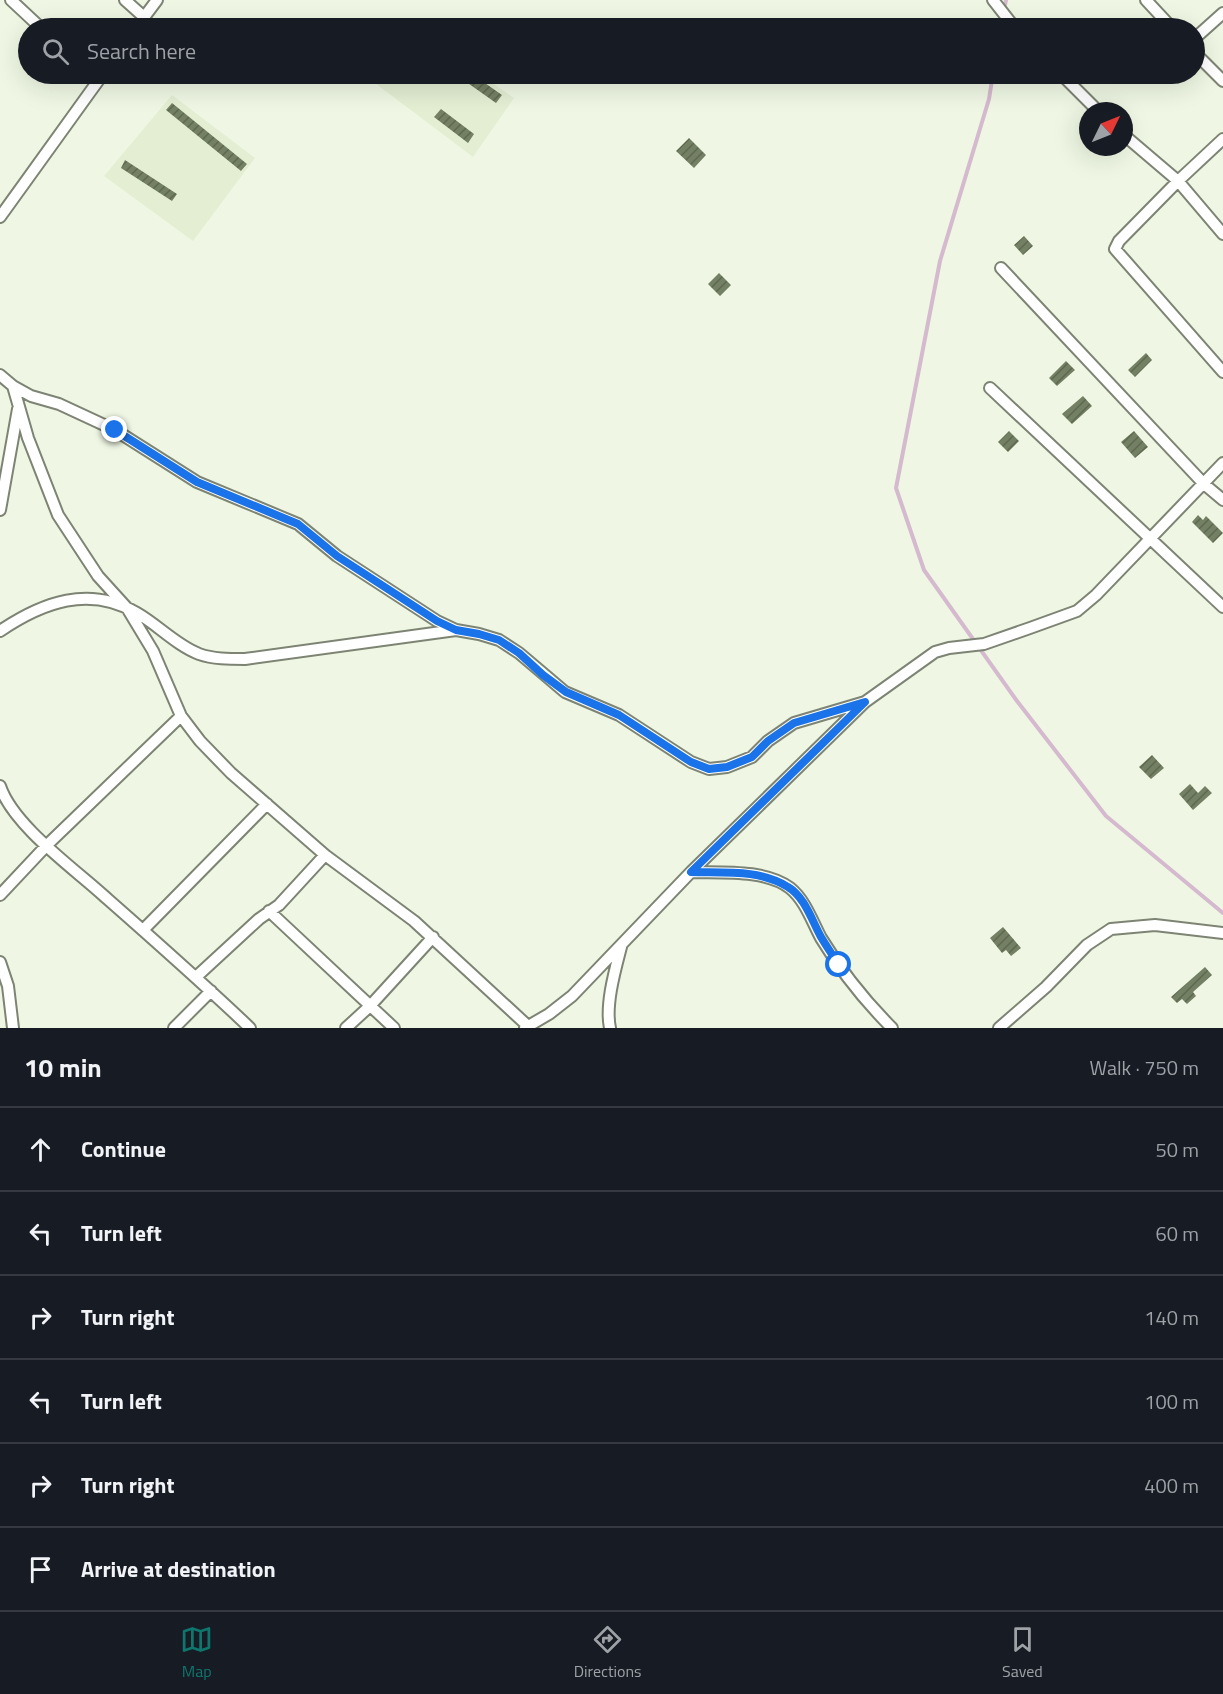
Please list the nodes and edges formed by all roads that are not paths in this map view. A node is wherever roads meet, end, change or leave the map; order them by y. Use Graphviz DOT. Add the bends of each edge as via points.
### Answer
graph roads {
  1 [pos="11,0"];
  2 [pos="125,0"];
  3 [pos="157,0"];
  4 [pos="993,0"];
  5 [pos="1146,0"];
  6 [pos="1223,13"];
  7 [pos="144,17"];
  8 [pos="30,18"];
  9 [pos="1007,18"];
  10 [pos="1163,18"];
  11 [pos="1205,29"];
  12 [pos="1205,63"];
  13 [pos="1223,81"];
  14 [pos="91,84"];
  15 [pos="1071,84"];
  16 [pos="1089,102"];
  17 [pos="1223,139"];
  18 [pos="1133,143"];
  19 [pos="1178,181"];
  20 [pos="0,217"];
  21 [pos="1223,234"];
  22 [pos="1001,268"];
  23 [pos="1223,372"];
  24 [pos="0,375"];
  25 [pos="13,386"];
  26 [pos="990,388"];
  27 [pos="19,406"];
  28 [pos="1223,463"];
  29 [pos="1204,484"];
  30 [pos="1223,500"];
  31 [pos="0,510"];
  32 [pos="1149,539"];
  33 [pos="1223,607"];
  34 [pos="127,608"];
  35 [pos="456,630"];
  36 [pos="0,631"];
  37 [pos="865,702"];
  38 [pos="181,716"];
  39 [pos="0,786"];
  40 [pos="267,804"];
  41 [pos="47,845"];
  42 [pos="325,855"];
  43 [pos="691,872"];
  44 [pos="0,895"];
  45 [pos="269,911"];
  46 [pos="142,930"];
  47 [pos="1223,933"];
  48 [pos="433,937"];
  49 [pos="621,946"];
  50 [pos="0,962"];
  51 [pos="196,977"];
  52 [pos="211,991"];
  53 [pos="9,1002"];
  54 [pos="370,1005"];
  55 [pos="0,1010"];
  56 [pos="13,1028"];
  57 [pos="174,1028"];
  58 [pos="250,1028"];
  59 [pos="346,1028"];
  60 [pos="394,1028"];
  61 [pos="527,1028"];
  62 [pos="610,1028"];
  63 [pos="892,1028"];
  64 [pos="999,1028"];
  1 -- 8 [label="street"];
  2 -- 7 [label="street"];
  3 -- 7 [label="street"];
  4 -- 9 [label="street"];
  5 -- 10 [label="street"];
  6 -- 11 [label="street"];
  12 -- 13 [label="street"];
  14 -- 20 [label="street"];
  15 -- 16 [label="street"];
  17 -- 19 [label="street"];
  18 -- 19 [label="street"];
  19 -- 21 [label="street"];
  19 -- 23 [label="street" via="1115,249"];
  22 -- 29 [label="street"];
  24 -- 25 [label="street"];
  25 -- 27 [label="street"];
  25 -- 35 [label="street" via="115,430 197,482 298,524 355,568"];
  26 -- 32 [label="street"];
  27 -- 31 [label="street"];
  27 -- 34 [label="street" via="57,514 98,576"];
  28 -- 29 [label="street"];
  29 -- 30 [label="street"];
  29 -- 32 [label="street"];
  32 -- 33 [label="street"];
  32 -- 37 [label="street" via="1077,611 984,644 935,652"];
  34 -- 35 [label="street" via="198,654 219,658 244,659"];
  34 -- 36 [label="street" via="96,598 56,602"];
  34 -- 38 [label="street" via="153,651"];
  35 -- 37 [label="street" via="499,640 566,692 619,715 691,762 709,769 752,757 794,723"];
  37 -- 43 [label="street"];
  38 -- 40 [label="street" via="231,773"];
  38 -- 41 [label="street"];
  39 -- 41 [label="street" via="8,804"];
  40 -- 42 [label="street"];
  40 -- 46 [label="street"];
  41 -- 44 [label="street"];
  41 -- 46 [label="street"];
  42 -- 45 [label="street"];
  42 -- 48 [label="street"];
  43 -- 49 [label="street"];
  43 -- 63 [label="street" via="750,874 790,887 839,965"];
  45 -- 51 [label="street"];
  45 -- 54 [label="street"];
  46 -- 51 [label="street"];
  47 -- 64 [label="street" via="1155,925 1111,929 1087,945"];
  48 -- 54 [label="street"];
  48 -- 61 [label="street"];
  49 -- 61 [label="street" via="572,996"];
  49 -- 62 [label="street" via="608,1020"];
  50 -- 53 [label="street"];
  51 -- 52 [label="street"];
  52 -- 57 [label="street"];
  52 -- 58 [label="street"];
  53 -- 55 [label="street"];
  53 -- 56 [label="street"];
  54 -- 59 [label="street"];
  54 -- 60 [label="street"];
}
